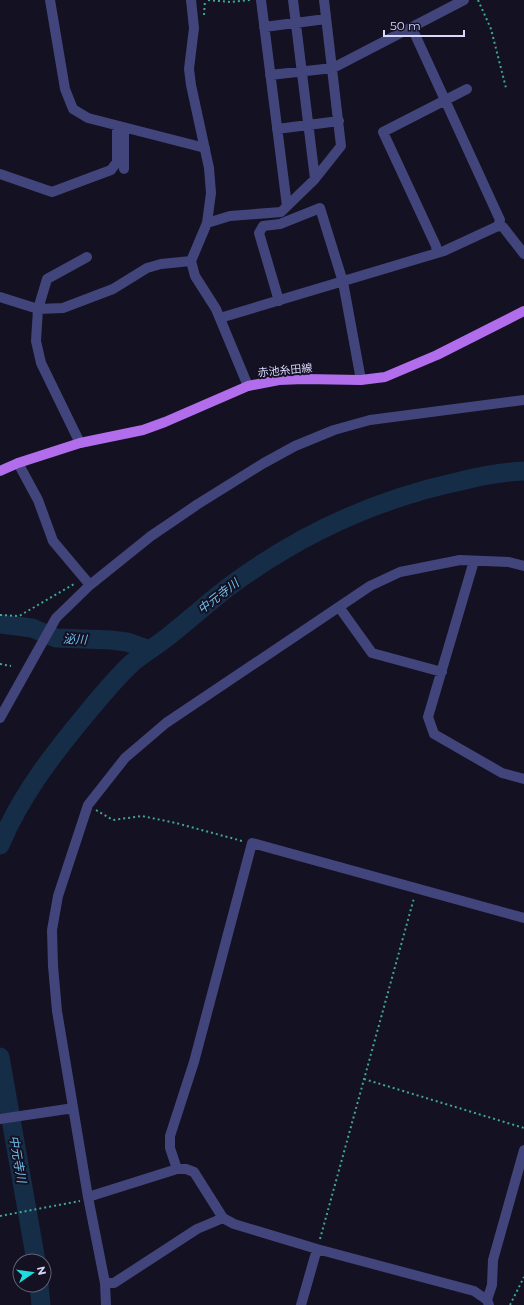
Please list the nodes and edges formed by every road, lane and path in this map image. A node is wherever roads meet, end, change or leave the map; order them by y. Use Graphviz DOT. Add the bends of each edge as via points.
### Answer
graph roads {
  1 [pos="50,0"];
  2 [pos="191,0"];
  3 [pos="208,0"];
  4 [pos="255,0"];
  5 [pos="261,0"];
  6 [pos="294,0"];
  7 [pos="324,0"];
  8 [pos="464,0"];
  9 [pos="478,0"];
  10 [pos="326,19"];
  11 [pos="296,22"];
  12 [pos="264,27"];
  13 [pos="412,28"];
  14 [pos="333,68"];
  15 [pos="302,72"];
  16 [pos="270,75"];
  17 [pos="468,88"];
  18 [pos="506,88"];
  19 [pos="445,101"];
  20 [pos="339,121"];
  21 [pos="308,125"];
  22 [pos="120,127"];
  23 [pos="277,130"];
  24 [pos="205,148"];
  25 [pos="124,169"];
  26 [pos="0,174"];
  27 [pos="315,178"];
  28 [pos="287,206"];
  29 [pos="207,223"];
  30 [pos="498,226"];
  31 [pos="437,253"];
  32 [pos="524,254"];
  33 [pos="87,257"];
  34 [pos="191,261"];
  35 [pos="343,282"];
  36 [pos="0,297"];
  37 [pos="278,301"];
  38 [pos="38,309"];
  39 [pos="524,311"];
  40 [pos="220,318"];
  41 [pos="361,380"];
  42 [pos="248,386"];
  43 [pos="524,400"];
  44 [pos="80,443"];
  45 [pos="18,463"];
  46 [pos="0,471"];
  47 [pos="474,561"];
  48 [pos="524,566"];
  49 [pos="87,582"];
  50 [pos="339,607"];
  51 [pos="0,615"];
  52 [pos="0,664"];
  53 [pos="11,666"];
  54 [pos="442,672"];
  55 [pos="0,718"];
  56 [pos="524,780"];
  57 [pos="88,805"];
  58 [pos="252,843"];
  59 [pos="417,887"];
  60 [pos="524,918"];
  61 [pos="364,1079"];
  62 [pos="70,1110"];
  63 [pos="0,1118"];
  64 [pos="524,1128"];
  65 [pos="524,1150"];
  66 [pos="177,1169"];
  67 [pos="85,1199"];
  68 [pos="0,1216"];
  69 [pos="222,1218"];
  70 [pos="317,1250"];
  71 [pos="524,1277"];
  72 [pos="105,1283"];
  73 [pos="488,1302"];
  74 [pos="106,1305"];
  75 [pos="301,1305"];
  76 [pos="510,1305"];
  1 -- 22 [label="street" via="65,89 73,108 88,118"];
  2 -- 24 [label="street" via="194,28 189,69 190,85"];
  3 -- 4 [label="path"];
  5 -- 12 [label="street"];
  6 -- 11 [label="street"];
  7 -- 10 [label="street"];
  8 -- 13 [label="street"];
  9 -- 18 [label="path" via="490,29"];
  10 -- 11 [label="street"];
  10 -- 14 [label="street"];
  11 -- 12 [label="street"];
  11 -- 15 [label="street"];
  12 -- 16 [label="street"];
  13 -- 14 [label="street"];
  13 -- 19 [label="street"];
  14 -- 15 [label="street"];
  14 -- 20 [label="street"];
  15 -- 16 [label="street"];
  15 -- 21 [label="street"];
  16 -- 23 [label="street"];
  17 -- 19 [label="street"];
  19 -- 30 [label="street" via="500,220"];
  19 -- 31 [label="street" via="383,132"];
  20 -- 21 [label="street"];
  20 -- 27 [label="street" via="341,146"];
  21 -- 23 [label="street"];
  21 -- 27 [label="street"];
  22 -- 24 [label="street"];
  22 -- 25 [label="street"];
  22 -- 26 [label="street" via="117,162 110,170 52,192"];
  23 -- 28 [label="street"];
  24 -- 29 [label="street" via="211,193"];
  27 -- 28 [label="street"];
  28 -- 29 [label="street" via="281,212 230,216"];
  29 -- 34 [label="street"];
  30 -- 31 [label="street"];
  30 -- 32 [label="street" via="503,227"];
  31 -- 35 [label="street"];
  33 -- 38 [label="street" via="47,279"];
  34 -- 38 [label="street" via="147,268 113,289 63,308"];
  34 -- 40 [label="street" via="195,276"];
  35 -- 37 [label="street"];
  35 -- 37 [label="street" via="320,208 280,224 263,226 259,233"];
  35 -- 41 [label="street"];
  36 -- 38 [label="street"];
  37 -- 40 [label="street"];
  38 -- 44 [label="street" via="36,341 41,363"];
  39 -- 41 [label="main road, 赤池糸田線" via="437,356 385,377"];
  40 -- 42 [label="street"];
  41 -- 42 [label="main road, 赤池糸田線" via="279,380"];
  42 -- 44 [label="main road, 赤池糸田線" via="143,430"];
  43 -- 49 [label="street" via="370,420 334,430 295,446 198,504"];
  44 -- 45 [label="main road, 赤池糸田線"];
  45 -- 46 [label="main road, 赤池糸田線"];
  45 -- 49 [label="street" via="38,500 53,541"];
  47 -- 48 [label="street" via="509,562"];
  47 -- 50 [label="street" via="460,560 400,572 370,586"];
  47 -- 54 [label="street"];
  49 -- 51 [label="path" via="19,616"];
  49 -- 55 [label="street" via="56,618"];
  50 -- 54 [label="street" via="372,653"];
  50 -- 57 [label="street" via="166,723 125,758"];
  52 -- 53 [label="path"];
  54 -- 56 [label="street" via="428,718 434,734 502,773"];
  57 -- 58 [label="path" via="113,820 142,816"];
  57 -- 62 [label="street" via="58,896 52,930 57,1010"];
  58 -- 59 [label="street"];
  58 -- 66 [label="street" via="194,1062 170,1136 170,1148"];
  59 -- 60 [label="street"];
  59 -- 61 [label="path"];
  61 -- 64 [label="path"];
  61 -- 70 [label="path"];
  62 -- 63 [label="street"];
  62 -- 67 [label="street"];
  65 -- 73 [label="street" via="493,1260"];
  66 -- 67 [label="street"];
  66 -- 69 [label="street" via="194,1172"];
  67 -- 68 [label="path"];
  67 -- 72 [label="street"];
  69 -- 70 [label="street"];
  69 -- 72 [label="street" via="197,1229 114,1283"];
  70 -- 73 [label="street" via="474,1292"];
  70 -- 75 [label="street"];
  71 -- 76 [label="path"];
  72 -- 74 [label="street"];
}
